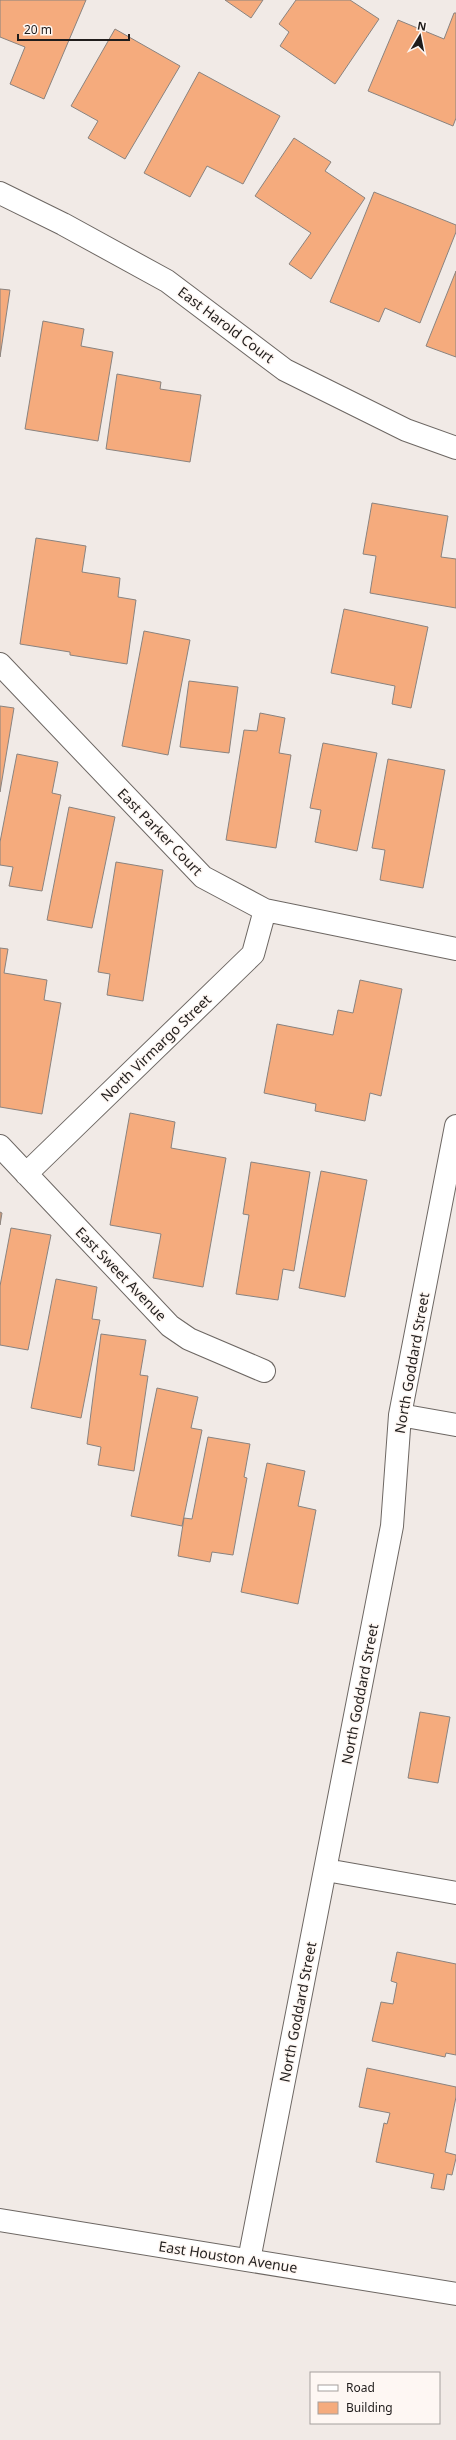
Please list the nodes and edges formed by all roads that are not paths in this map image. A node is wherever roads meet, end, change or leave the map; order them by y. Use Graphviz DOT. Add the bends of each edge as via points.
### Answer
graph roads {
  1 [pos="0,193"];
  2 [pos="456,448"];
  3 [pos="0,664"];
  4 [pos="265,910"];
  5 [pos="456,948"];
  6 [pos="456,1126"];
  7 [pos="0,1146"];
  8 [pos="26,1174"];
  9 [pos="264,1371"];
  10 [pos="400,1415"];
  11 [pos="456,1424"];
  12 [pos="326,1870"];
  13 [pos="456,1893"];
  14 [pos="0,2220"];
  15 [pos="249,2260"];
  16 [pos="456,2294"];
  1 -- 2 [label="street, East Harold Court" via="167,281 285,370 406,430"];
  3 -- 4 [label="street, East Parker Court" via="203,876"];
  4 -- 5 [label="street, East Parker Court"];
  4 -- 8 [label="street, North Virmargo Street" via="253,954"];
  6 -- 10 [label="street, North Goddard Street"];
  7 -- 8 [label="street, East Sweet Avenue"];
  8 -- 9 [label="street, East Sweet Avenue" via="170,1326 189,1339"];
  10 -- 11 [label="street"];
  10 -- 12 [label="street, North Goddard Street" via="392,1526"];
  12 -- 13 [label="street"];
  12 -- 15 [label="street, North Goddard Street"];
  14 -- 15 [label="street, East Houston Avenue"];
  15 -- 16 [label="street, East Houston Avenue"];
}
